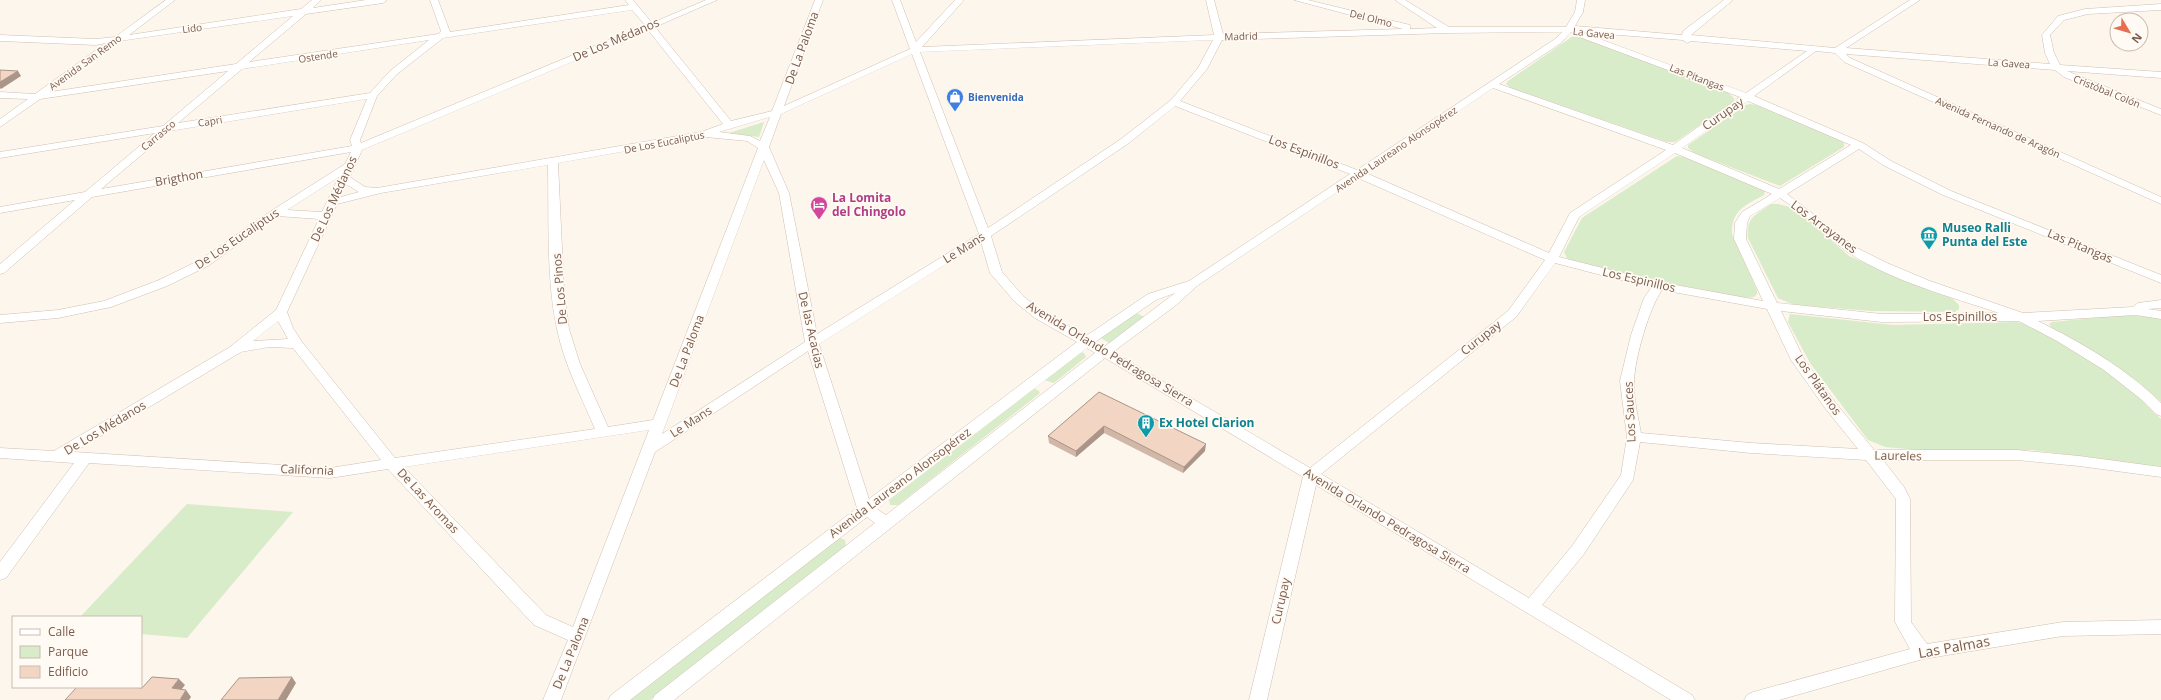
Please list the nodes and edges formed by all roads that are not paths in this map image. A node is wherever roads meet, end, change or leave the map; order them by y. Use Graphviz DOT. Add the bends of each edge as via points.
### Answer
graph roads {
  1 [pos="171,0"];
  2 [pos="317,0"];
  3 [pos="383,0"];
  4 [pos="434,0"];
  5 [pos="713,0"];
  6 [pos="819,0"];
  7 [pos="896,0"];
  8 [pos="960,0"];
  9 [pos="1210,0"];
  10 [pos="1298,0"];
  11 [pos="1399,0"];
  12 [pos="1581,0"];
  13 [pos="1730,0"];
  14 [pos="1916,0"];
  15 [pos="632,3"];
  16 [pos="2161,7"];
  17 [pos="304,11"];
  18 [pos="650,26"];
  19 [pos="1447,30"];
  20 [pos="1568,30"];
  21 [pos="1420,31"];
  22 [pos="440,37"];
  23 [pos="1219,37"];
  24 [pos="0,38"];
  25 [pos="1686,38"];
  26 [pos="116,39"];
  27 [pos="1811,49"];
  28 [pos="914,50"];
  29 [pos="1845,51"];
  30 [pos="2055,66"];
  31 [pos="236,68"];
  32 [pos="2161,75"];
  33 [pos="1492,85"];
  34 [pos="0,95"];
  35 [pos="373,96"];
  36 [pos="37,97"];
  37 [pos="1748,97"];
  38 [pos="1174,102"];
  39 [pos="778,112"];
  40 [pos="2161,112"];
  41 [pos="0,124"];
  42 [pos="729,125"];
  43 [pos="166,128"];
  44 [pos="703,135"];
  45 [pos="1859,145"];
  46 [pos="358,148"];
  47 [pos="764,148"];
  48 [pos="1674,149"];
  49 [pos="0,155"];
  50 [pos="553,162"];
  51 [pos="349,166"];
  52 [pos="1358,174"];
  53 [pos="344,178"];
  54 [pos="381,190"];
  55 [pos="1779,193"];
  56 [pos="88,194"];
  57 [pos="2161,195"];
  58 [pos="2161,201"];
  59 [pos="333,202"];
  60 [pos="0,210"];
  61 [pos="275,213"];
  62 [pos="326,216"];
  63 [pos="985,235"];
  64 [pos="1552,259"];
  65 [pos="0,270"];
  66 [pos="2161,279"];
  67 [pos="1193,283"];
  68 [pos="1659,286"];
  69 [pos="2161,304"];
  70 [pos="1772,306"];
  71 [pos="1136,308"];
  72 [pos="2136,311"];
  73 [pos="281,312"];
  74 [pos="2161,315"];
  75 [pos="1153,316"];
  76 [pos="2021,317"];
  77 [pos="0,319"];
  78 [pos="1086,342"];
  79 [pos="812,343"];
  80 [pos="297,344"];
  81 [pos="235,350"];
  82 [pos="1103,352"];
  83 [pos="1036,379"];
  84 [pos="1055,390"];
  85 [pos="2161,411"];
  86 [pos="659,424"];
  87 [pos="604,433"];
  88 [pos="1634,438"];
  89 [pos="649,449"];
  90 [pos="0,452"];
  91 [pos="1869,455"];
  92 [pos="57,456"];
  93 [pos="85,458"];
  94 [pos="391,463"];
  95 [pos="2161,472"];
  96 [pos="1311,475"];
  97 [pos="865,509"];
  98 [pos="886,522"];
  99 [pos="0,574"];
  100 [pos="1531,607"];
  101 [pos="2161,627"];
  102 [pos="578,637"];
  103 [pos="1923,652"];
  104 [pos="552,700"];
  105 [pos="617,700"];
  106 [pos="661,700"];
  107 [pos="1258,700"];
  108 [pos="1686,700"];
  109 [pos="1753,700"];
  1 -- 26 [label="street, Avenida San Remo"];
  2 -- 17 [label="street, Carrasco"];
  3 -- 17 [label="street, Lido"];
  4 -- 22 [label="street" via="446,32"];
  5 -- 18 [label="street, De Los Médanos"];
  6 -- 39 [label="street, De La Paloma"];
  7 -- 28 [label="street, Avenida Orlando Pedragosa Sierra"];
  8 -- 28 [label="street, De Los Eucaliptus"];
  9 -- 23 [label="street"];
  10 -- 21 [label="street, Del Olmo"];
  11 -- 19 [label="street"];
  12 -- 20 [label="street, Avenida Laureano Alonsopérez" via="1578,16"];
  13 -- 25 [label="street" via="1686,33"];
  14 -- 29 [label="street"];
  15 -- 18 [label="street"];
  15 -- 22 [label="street, Ostende"];
  16 -- 30 [label="street" via="2088,11 2061,18 2046,35"];
  17 -- 26 [label="street, Lido"];
  17 -- 31 [label="street, Carrasco"];
  18 -- 42 [label="street"];
  18 -- 46 [label="street, De Los Médanos"];
  19 -- 20 [label="street, Madrid"];
  19 -- 21 [label="street, Madrid"];
  20 -- 25 [label="street, La Gavea"];
  20 -- 33 [label="street, Avenida Laureano Alonsopérez" via="1558,41"];
  20 -- 37 [label="street, Las Pitangas"];
  21 -- 23 [label="street, Madrid"];
  22 -- 31 [label="street, Ostende"];
  22 -- 35 [label="street" via="393,73"];
  23 -- 28 [label="street, Madrid"];
  23 -- 38 [label="street, Le Mans" via="1202,69"];
  24 -- 26 [label="street, Lido" via="96,42"];
  25 -- 27 [label="street, La Gavea"];
  26 -- 36 [label="street, Avenida San Remo"];
  27 -- 29 [label="street, La Gavea"];
  27 -- 37 [label="street, Curupay"];
  28 -- 39 [label="street, De Los Eucaliptus"];
  28 -- 63 [label="street, Avenida Orlando Pedragosa Sierra"];
  29 -- 30 [label="street, La Gavea"];
  29 -- 57 [label="street, Avenida Fernando de Aragón" via="1853,58"];
  29 -- 58 [label="street, Avenida Fernando de Aragón" via="1847,60"];
  30 -- 32 [label="street, La Gavea"];
  30 -- 40 [label="street, Cristóbal Colón" via="2067,75"];
  31 -- 36 [label="street, Ostende"];
  31 -- 43 [label="street, Carrasco"];
  33 -- 48 [label="street, Los Arrayanes"];
  33 -- 52 [label="street, Avenida Laureano Alonsopérez"];
  34 -- 36 [label="street, Ostende"];
  35 -- 43 [label="street, Capri"];
  35 -- 46 [label="street" via="355,140"];
  36 -- 41 [label="street, Avenida San Remo"];
  37 -- 45 [label="street, Las Pitangas"];
  37 -- 48 [label="street, Curupay"];
  38 -- 52 [label="street, Los Espinillos"];
  38 -- 63 [label="street, Le Mans" via="1125,141"];
  39 -- 42 [label="street, De Los Eucaliptus"];
  39 -- 47 [label="street, De La Paloma"];
  42 -- 44 [label="street, De Los Eucaliptus"];
  43 -- 49 [label="street, Capri"];
  43 -- 56 [label="street, Carrasco"];
  44 -- 47 [label="street" via="750,139"];
  44 -- 50 [label="street, De Los Eucaliptus"];
  45 -- 55 [label="street, Los Plátanos"];
  45 -- 66 [label="street, Las Pitangas" via="1932,194 2048,232"];
  46 -- 51 [label="street, De Los Médanos"];
  46 -- 56 [label="street, Brigthon"];
  47 -- 79 [label="street, De las Acacias" via="784,193"];
  47 -- 86 [label="street, De La Paloma"];
  48 -- 55 [label="street, Los Arrayanes"];
  48 -- 64 [label="street, Curupay" via="1574,215"];
  50 -- 54 [label="street, De Los Eucaliptus"];
  50 -- 87 [label="street, De Los Pinos" via="558,291 563,329 573,364"];
  51 -- 53 [label="street, De Los Médanos"];
  51 -- 61 [label="street, De Los Eucaliptus"];
  52 -- 64 [label="street, Los Espinillos"];
  52 -- 67 [label="street, Avenida Laureano Alonsopérez"];
  53 -- 54 [label="street" via="363,190"];
  53 -- 59 [label="street, De Los Médanos"];
  54 -- 59 [label="street, De Los Eucaliptus"];
  55 -- 70 [label="street, Los Plátanos" via="1746,214 1741,223 1740,239"];
  55 -- 76 [label="street, Los Arrayanes" via="1852,250 1926,284"];
  56 -- 60 [label="street, Brigthon"];
  56 -- 65 [label="street, Carrasco"];
  59 -- 62 [label="street, De Los Médanos"];
  61 -- 62 [label="street"];
  61 -- 77 [label="street, De Los Eucaliptus" via="204,263 162,283 107,304 58,314"];
  62 -- 73 [label="street, De Los Médanos"];
  63 -- 78 [label="street, Avenida Orlando Pedragosa Sierra" via="996,274 1018,299 1039,315"];
  63 -- 79 [label="street, Le Mans"];
  64 -- 68 [label="street, Los Espinillos"];
  64 -- 96 [label="street, Curupay" via="1512,314"];
  67 -- 71 [label="street, Avenida Laureano Alonsopérez" via="1152,298"];
  67 -- 75 [label="street, Avenida Laureano Alonsopérez" via="1171,304"];
  68 -- 70 [label="street, Los Espinillos"];
  68 -- 88 [label="street, Los Sauces" via="1650,298 1637,335 1627,381"];
  69 -- 72 [label="street, Los Espinillos" via="2142,306"];
  70 -- 76 [label="street, Los Espinillos" via="1882,318"];
  70 -- 91 [label="street, Los Plátanos" via="1798,360"];
  71 -- 75 [label="street"];
  71 -- 78 [label="street, Avenida Laureano Alonsopérez"];
  72 -- 74 [label="street, Los Espinillos"];
  72 -- 76 [label="street, Los Espinillos"];
  73 -- 80 [label="street, De Las Aromas"];
  73 -- 81 [label="street, De Los Médanos"];
  75 -- 82 [label="street, Avenida Laureano Alonsopérez"];
  76 -- 85 [label="street, Los Arrayanes" via="2110,367"];
  78 -- 82 [label="street, Avenida Orlando Pedragosa Sierra"];
  78 -- 83 [label="street, Avenida Laureano Alonsopérez"];
  79 -- 89 [label="street, Le Mans"];
  79 -- 97 [label="street, De las Acacias"];
  80 -- 81 [label="street" via="277,342"];
  80 -- 94 [label="street, De Las Aromas"];
  81 -- 92 [label="street, De Los Médanos"];
  82 -- 84 [label="street, Avenida Laureano Alonsopérez"];
  82 -- 96 [label="street, Avenida Orlando Pedragosa Sierra"];
  83 -- 84 [label="street"];
  83 -- 97 [label="street, Avenida Laureano Alonsopérez"];
  84 -- 98 [label="street, Avenida Laureano Alonsopérez"];
  86 -- 87 [label="street, California"];
  86 -- 89 [label="street, De La Paloma"];
  87 -- 94 [label="street, California"];
  88 -- 91 [label="street, Laureles" via="1741,448"];
  88 -- 100 [label="street, Los Sauces" via="1628,476 1578,550"];
  89 -- 102 [label="street, De La Paloma"];
  90 -- 92 [label="street, California"];
  91 -- 95 [label="street, Laureles" via="2038,456 2085,460"];
  91 -- 103 [label="street, Los Plátanos" via="1903,499 1903,622"];
  92 -- 93 [label="street, California"];
  93 -- 94 [label="street, California" via="330,473"];
  93 -- 99 [label="street, De Los Médanos"];
  94 -- 102 [label="street, De Las Aromas" via="540,620"];
  96 -- 100 [label="street, Avenida Orlando Pedragosa Sierra"];
  96 -- 107 [label="street, Curupay"];
  97 -- 98 [label="street"];
  97 -- 105 [label="street, Avenida Laureano Alonsopérez"];
  98 -- 106 [label="street, Avenida Laureano Alonsopérez"];
  100 -- 108 [label="street, Avenida Orlando Pedragosa Sierra"];
  101 -- 103 [label="street, Las Palmas" via="2063,629"];
  102 -- 104 [label="street, De La Paloma"];
  103 -- 109 [label="street, Las Palmas"];
}
